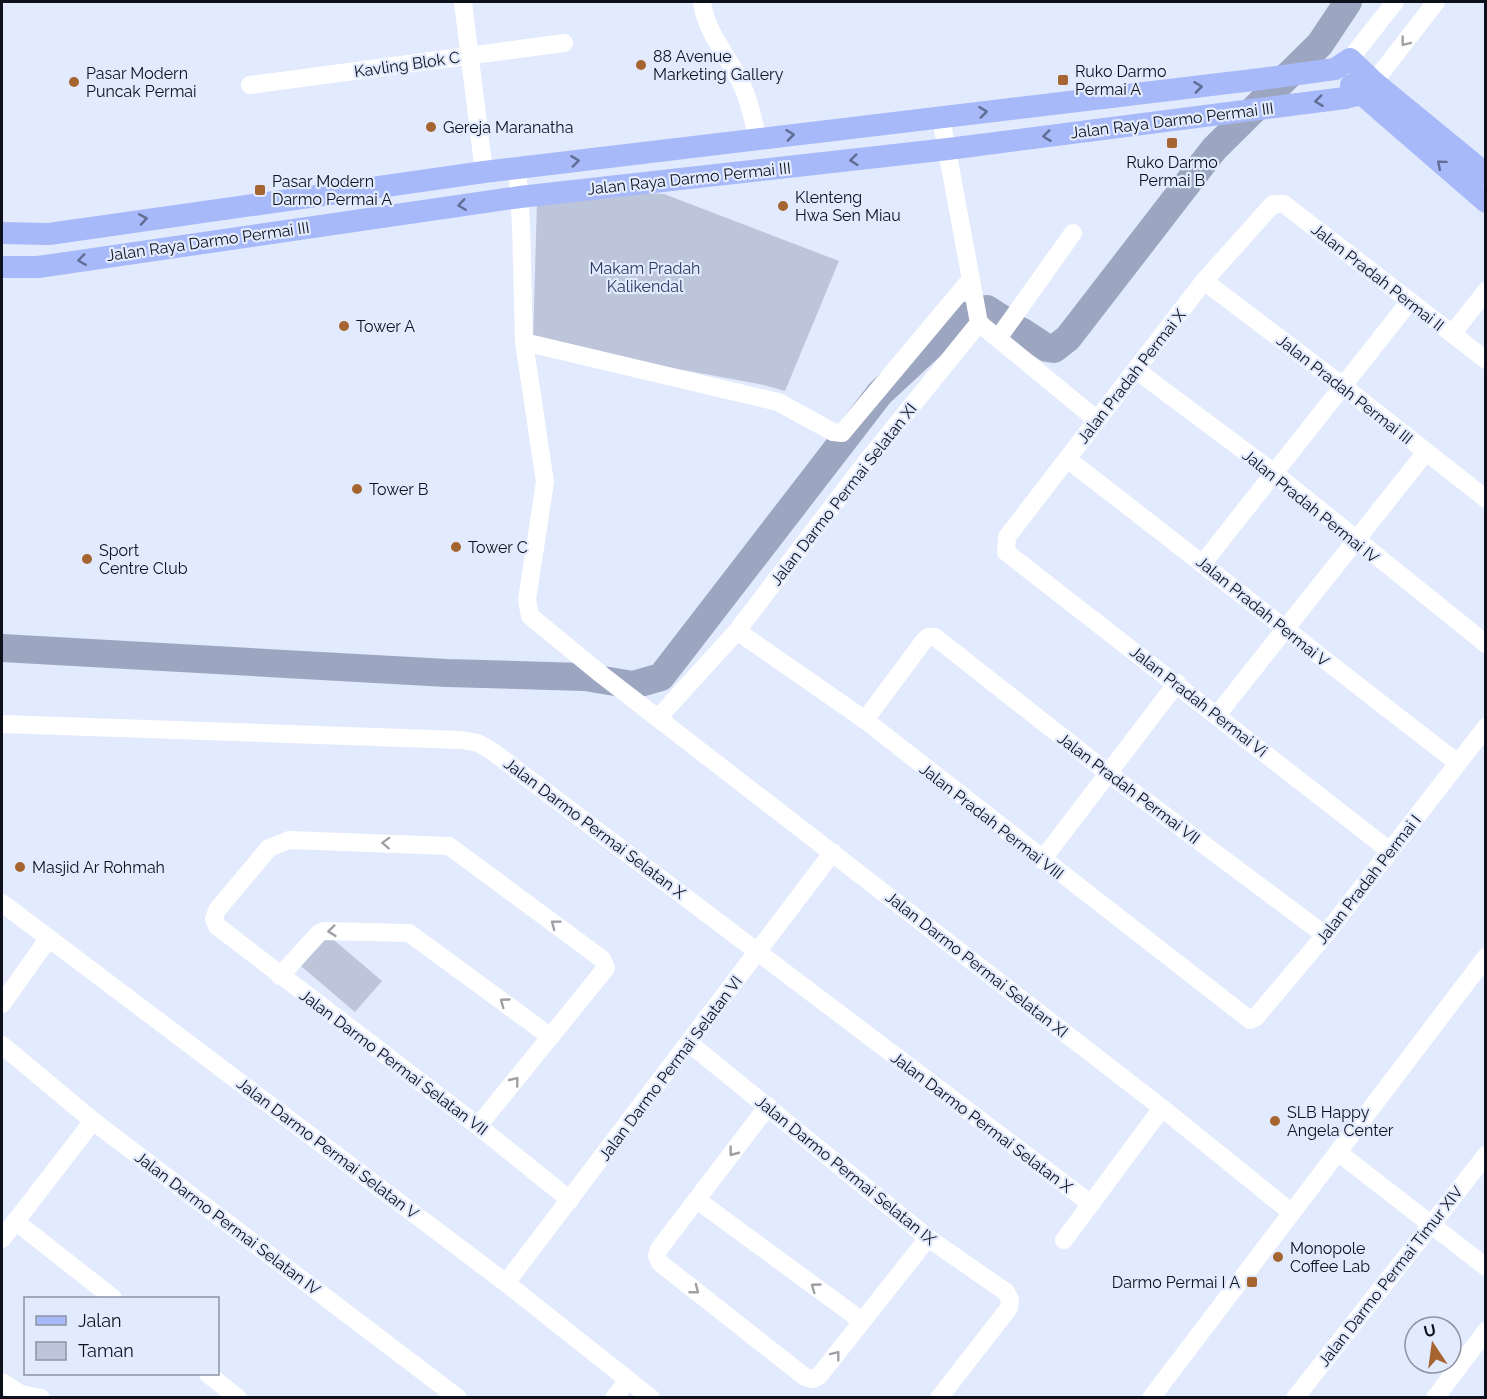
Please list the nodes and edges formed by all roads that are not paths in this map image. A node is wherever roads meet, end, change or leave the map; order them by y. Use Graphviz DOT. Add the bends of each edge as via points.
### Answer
graph roads {
  1 [pos="463,2"];
  2 [pos="702,2"];
  3 [pos="1395,2"];
  4 [pos="1436,2"];
  5 [pos="564,43"];
  6 [pos="470,56"];
  7 [pos="1342,64"];
  8 [pos="250,85"];
  9 [pos="1366,88"];
  10 [pos="941,117"];
  11 [pos="758,139"];
  12 [pos="684,148"];
  13 [pos="948,149"];
  14 [pos="517,168"];
  15 [pos="484,172"];
  16 [pos="1485,174"];
  17 [pos="687,178"];
  18 [pos="341,192"];
  19 [pos="520,197"];
  20 [pos="1485,201"];
  21 [pos="1269,208"];
  22 [pos="346,221"];
  23 [pos="2,233"];
  24 [pos="1073,233"];
  25 [pos="2,267"];
  26 [pos="971,279"];
  27 [pos="1204,281"];
  28 [pos="1485,291"];
  29 [pos="1410,301"];
  30 [pos="979,323"];
  31 [pos="1452,334"];
  32 [pos="999,337"];
  33 [pos="524,342"];
  34 [pos="1485,360"];
  35 [pos="1136,370"];
  36 [pos="1344,387"];
  37 [pos="1097,420"];
  38 [pos="1426,452"];
  39 [pos="1067,459"];
  40 [pos="1274,473"];
  41 [pos="1485,499"];
  42 [pos="1354,540"];
  43 [pos="1006,552"];
  44 [pos="1203,563"];
  45 [pos="1284,630"];
  46 [pos="736,631"];
  47 [pos="1485,644"];
  48 [pos="1177,683"];
  49 [pos="1217,715"];
  50 [pos="658,718"];
  51 [pos="865,720"];
  52 [pos="2,724"];
  53 [pos="1485,727"];
  54 [pos="1458,763"];
  55 [pos="1108,773"];
  56 [pos="1390,851"];
  57 [pos="833,852"];
  58 [pos="1042,860"];
  59 [pos="2,903"];
  60 [pos="1325,935"];
  61 [pos="48,939"];
  62 [pos="759,952"];
  63 [pos="1485,957"];
  64 [pos="280,976"];
  65 [pos="2,1004"];
  66 [pos="1244,1018"];
  67 [pos="551,1037"];
  68 [pos="689,1043"];
  69 [pos="2,1045"];
  70 [pos="768,1106"];
  71 [pos="1162,1108"];
  72 [pos="93,1121"];
  73 [pos="478,1126"];
  74 [pos="1339,1153"];
  75 [pos="1485,1155"];
  76 [pos="570,1200"];
  77 [pos="696,1200"];
  78 [pos="1091,1204"];
  79 [pos="1292,1213"];
  80 [pos="15,1221"];
  81 [pos="1430,1226"];
  82 [pos="928,1238"];
  83 [pos="2,1239"];
  84 [pos="1064,1240"];
  85 [pos="1485,1267"];
  86 [pos="506,1283"];
  87 [pos="110,1297"];
  88 [pos="862,1321"];
  89 [pos="1485,1331"];
  90 [pos="209,1375"];
  91 [pos="628,1380"];
  92 [pos="2,1382"];
  93 [pos="238,1397"];
  94 [pos="41,1398"];
  95 [pos="458,1398"];
  96 [pos="614,1398"];
  97 [pos="651,1398"];
  98 [pos="939,1398"];
  99 [pos="1151,1398"];
  100 [pos="1295,1398"];
  101 [pos="1435,1398"];
  1 -- 6 [label="street"];
  2 -- 11 [label="street" via="718,44 742,85"];
  3 -- 7 [label="street"];
  4 -- 9 [label="street, one-way"];
  5 -- 6 [label="street, Kavling Blok C"];
  6 -- 8 [label="street, Kavling Blok C"];
  6 -- 15 [label="street"];
  7 -- 9 [label="main road"];
  10 -- 7 [label="main road, Jalan Raya Darmo Permai III, one-way" via="1307,73"];
  9 -- 13 [label="main road, Jalan Raya Darmo Permai III, one-way" via="1279,106"];
  9 -- 16 [label="main road"];
  20 -- 9 [label="main road, one-way"];
  11 -- 10 [label="main road, Jalan Raya Darmo Permai III, one-way"];
  10 -- 13 [label="street"];
  11 -- 12 [label="main road, Jalan Raya Darmo Permai III"];
  14 -- 12 [label="main road, Jalan Raya Darmo Permai III, one-way"];
  12 -- 17 [label="main road"];
  13 -- 17 [label="main road, Jalan Raya Darmo Permai III, one-way"];
  13 -- 26 [label="street"];
  14 -- 15 [label="main road, Jalan Raya Darmo Permai III"];
  14 -- 19 [label="street"];
  15 -- 18 [label="main road, Jalan Raya Darmo Permai III"];
  17 -- 19 [label="main road, Jalan Raya Darmo Permai III"];
  18 -- 22 [label="main road"];
  23 -- 18 [label="main road, Jalan Raya Darmo Permai III, one-way" via="49,234"];
  19 -- 22 [label="main road, Jalan Raya Darmo Permai III, one-way"];
  19 -- 33 [label="street"];
  21 -- 27 [label="street, Jalan Pradah Permai X"];
  21 -- 29 [label="street, Jalan Pradah Permai II" via="1277,202 1284,204"];
  22 -- 25 [label="main road, Jalan Raya Darmo Permai III, one-way" via="38,267"];
  24 -- 32 [label="street"];
  26 -- 30 [label="street"];
  26 -- 33 [label="street" via="842,434 778,402"];
  27 -- 35 [label="street, Jalan Pradah Permai X"];
  27 -- 36 [label="street, Jalan Pradah Permai III"];
  28 -- 31 [label="street"];
  29 -- 31 [label="street, Jalan Pradah Permai II"];
  29 -- 36 [label="street"];
  30 -- 32 [label="street"];
  30 -- 46 [label="street, Jalan Darmo Permai Selatan XI" via="867,460"];
  31 -- 34 [label="street, Jalan Pradah Permai II"];
  32 -- 37 [label="street"];
  33 -- 50 [label="street, Jalan Darmo Permai Selatan XI" via="545,482 527,600 530,616"];
  35 -- 37 [label="street, Jalan Pradah Permai X"];
  35 -- 40 [label="street, Jalan Pradah Permai IV"];
  36 -- 38 [label="street, Jalan Pradah Permai III"];
  36 -- 40 [label="street"];
  37 -- 39 [label="street, Jalan Pradah Permai X"];
  38 -- 41 [label="street, Jalan Pradah Permai III"];
  38 -- 42 [label="street"];
  39 -- 43 [label="street, Jalan Pradah Permai X" via="1007,537"];
  39 -- 44 [label="street, Jalan Pradah Permai V"];
  40 -- 42 [label="street, Jalan Pradah Permai IV"];
  40 -- 44 [label="street"];
  42 -- 45 [label="street"];
  42 -- 47 [label="street, Jalan Pradah Permai IV"];
  43 -- 48 [label="street, Jalan Pradah Permai Vi"];
  44 -- 45 [label="street, Jalan Pradah Permai V"];
  45 -- 49 [label="street"];
  45 -- 54 [label="street, Jalan Pradah Permai V"];
  46 -- 50 [label="street, Jalan Darmo Permai Selatan XI"];
  46 -- 51 [label="street, Jalan Pradah Permai VIII"];
  48 -- 49 [label="street, Jalan Pradah Permai Vi"];
  48 -- 55 [label="street"];
  49 -- 56 [label="street, Jalan Pradah Permai Vi"];
  50 -- 57 [label="street, Jalan Darmo Permai Selatan XI"];
  51 -- 55 [label="street, Jalan Pradah Permai VII" via="923,642 935,637"];
  51 -- 58 [label="street, Jalan Pradah Permai VIII"];
  52 -- 62 [label="street, Jalan Darmo Permai Selatan X" via="478,743"];
  53 -- 54 [label="street, Jalan Pradah Permai I"];
  54 -- 56 [label="street, Jalan Pradah Permai I"];
  55 -- 58 [label="street"];
  55 -- 60 [label="street, Jalan Pradah Permai VII"];
  56 -- 60 [label="street, Jalan Pradah Permai I"];
  57 -- 62 [label="street, Jalan Darmo Permai Selatan VI"];
  57 -- 71 [label="street, Jalan Darmo Permai Selatan XI"];
  58 -- 66 [label="street, Jalan Pradah Permai VIII"];
  59 -- 61 [label="street, Jalan Darmo Permai Selatan V"];
  60 -- 66 [label="street, Jalan Pradah Permai I" via="1256,1018"];
  61 -- 65 [label="street"];
  61 -- 86 [label="street, Jalan Darmo Permai Selatan V"];
  62 -- 68 [label="street, Jalan Darmo Permai Selatan VI"];
  62 -- 78 [label="street, Jalan Darmo Permai Selatan X"];
  63 -- 74 [label="street"];
  67 -- 64 [label="street, one-way" via="408,933 324,931"];
  67 -- 64 [label="street, Jalan Darmo Permai Selatan VII, one-way" via="606,968 605,963 449,846 290,840 269,848 217,910 214,919 217,926"];
  64 -- 73 [label="street, Jalan Darmo Permai Selatan VII"];
  73 -- 67 [label="street, one-way"];
  68 -- 70 [label="street, Jalan Darmo Permai Selatan IX"];
  68 -- 76 [label="street, Jalan Darmo Permai Selatan VI"];
  69 -- 72 [label="street, Jalan Darmo Permai Selatan IV"];
  70 -- 77 [label="street, one-way"];
  70 -- 82 [label="street, Jalan Darmo Permai Selatan IX"];
  71 -- 78 [label="street"];
  71 -- 79 [label="street, Jalan Darmo Permai Selatan XI"];
  72 -- 80 [label="street"];
  72 -- 95 [label="street, Jalan Darmo Permai Selatan IV"];
  73 -- 76 [label="street, Jalan Darmo Permai Selatan VII"];
  74 -- 79 [label="street"];
  74 -- 81 [label="street"];
  75 -- 81 [label="street, Jalan Darmo Permai Timur XIV"];
  76 -- 86 [label="street, Jalan Darmo Permai Selatan VI"];
  88 -- 77 [label="street, one-way"];
  77 -- 88 [label="street, one-way" via="659,1249 660,1263 805,1377 819,1376"];
  78 -- 84 [label="street"];
  79 -- 99 [label="street"];
  80 -- 83 [label="street"];
  80 -- 87 [label="street"];
  81 -- 85 [label="street"];
  81 -- 100 [label="street, Jalan Darmo Permai Timur XIV"];
  82 -- 88 [label="street"];
  82 -- 98 [label="street, Jalan Darmo Permai Selatan IX" via="1006,1292 1010,1299 1009,1308"];
  86 -- 91 [label="street, Jalan Darmo Permai Selatan V"];
  89 -- 101 [label="street"];
  90 -- 93 [label="street"];
  91 -- 96 [label="street"];
  91 -- 97 [label="street, Jalan Darmo Permai Selatan V"];
  92 -- 94 [label="street" via="21,1394"];
}
